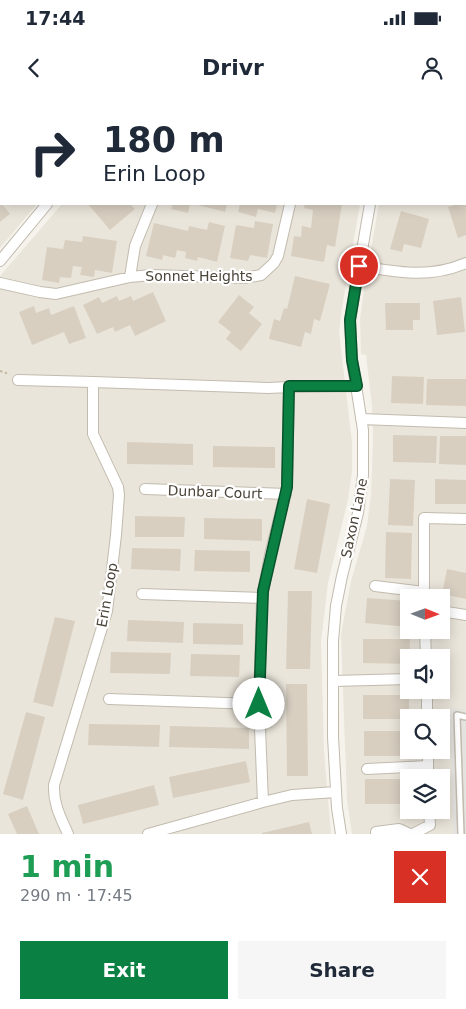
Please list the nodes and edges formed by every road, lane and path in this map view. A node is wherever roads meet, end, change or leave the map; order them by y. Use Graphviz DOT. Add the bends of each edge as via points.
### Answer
graph roads {
  1 [pos="46,205"];
  2 [pos="152,205"];
  3 [pos="290,205"];
  4 [pos="370,205"];
  5 [pos="0,261"];
  6 [pos="466,263"];
  7 [pos="359,266"];
  8 [pos="130,277"];
  9 [pos="0,284"];
  10 [pos="18,380"];
  11 [pos="92,382"];
  12 [pos="289,386"];
  13 [pos="357,386"];
  14 [pos="361,419"];
  15 [pos="466,423"];
  16 [pos="145,489"];
  17 [pos="286,494"];
  18 [pos="466,520"];
  19 [pos="375,586"];
  20 [pos="424,589"];
  21 [pos="400,591"];
  22 [pos="142,594"];
  23 [pos="262,598"];
  24 [pos="450,612"];
  25 [pos="466,615"];
  26 [pos="400,679"];
  27 [pos="333,681"];
  28 [pos="109,699"];
  29 [pos="259,704"];
  30 [pos="466,717"];
  31 [pos="458,758"];
  32 [pos="428,759"];
  33 [pos="466,760"];
  34 [pos="428,766"];
  35 [pos="367,770"];
  36 [pos="336,792"];
  37 [pos="263,802"];
  38 [pos="430,819"];
  39 [pos="376,832"];
  40 [pos="68,834"];
  41 [pos="148,834"];
  42 [pos="341,834"];
  43 [pos="411,834"];
  44 [pos="462,834"];
  1 -- 5 [label="street"];
  2 -- 8 [label="street" via="135,246"];
  3 -- 8 [label="street, Sonnet Heights" via="278,256 261,275 246,278"];
  4 -- 7 [label="street, Saxon Lane"];
  6 -- 7 [label="street" via="448,270 408,274"];
  7 -- 13 [label="street, Saxon Lane" via="350,320"];
  8 -- 9 [label="street, Sonnet Heights" via="56,294"];
  10 -- 11 [label="street"];
  11 -- 12 [label="street"];
  11 -- 40 [label="street, Erin Loop" via="93,434 119,495 106,619 54,785 56,806"];
  12 -- 13 [label="street"];
  12 -- 17 [label="street"];
  13 -- 14 [label="street, Saxon Lane"];
  14 -- 15 [label="street"];
  14 -- 27 [label="street, Saxon Lane" via="364,475 336,606"];
  16 -- 17 [label="street, Dunbar Court"];
  17 -- 23 [label="street"];
  18 -- 20 [label="street" via="424,518"];
  19 -- 21 [label="street"];
  22 -- 23 [label="street"];
  23 -- 29 [label="street"];
  24 -- 25 [label="street"];
  26 -- 27 [label="street"];
  27 -- 36 [label="street, Saxon Lane"];
  28 -- 29 [label="street"];
  29 -- 37 [label="street"];
  30 -- 31 [label="lane" via="457,715"];
  31 -- 33 [label="lane"];
  31 -- 44 [label="lane"];
  32 -- 34 [label="street"];
  34 -- 35 [label="street"];
  36 -- 37 [label="street" via="292,795"];
  36 -- 42 [label="street, Saxon Lane"];
  37 -- 41 [label="street"];
  38 -- 43 [label="street" via="430,825"];
  39 -- 43 [label="street" via="399,829"];
}
